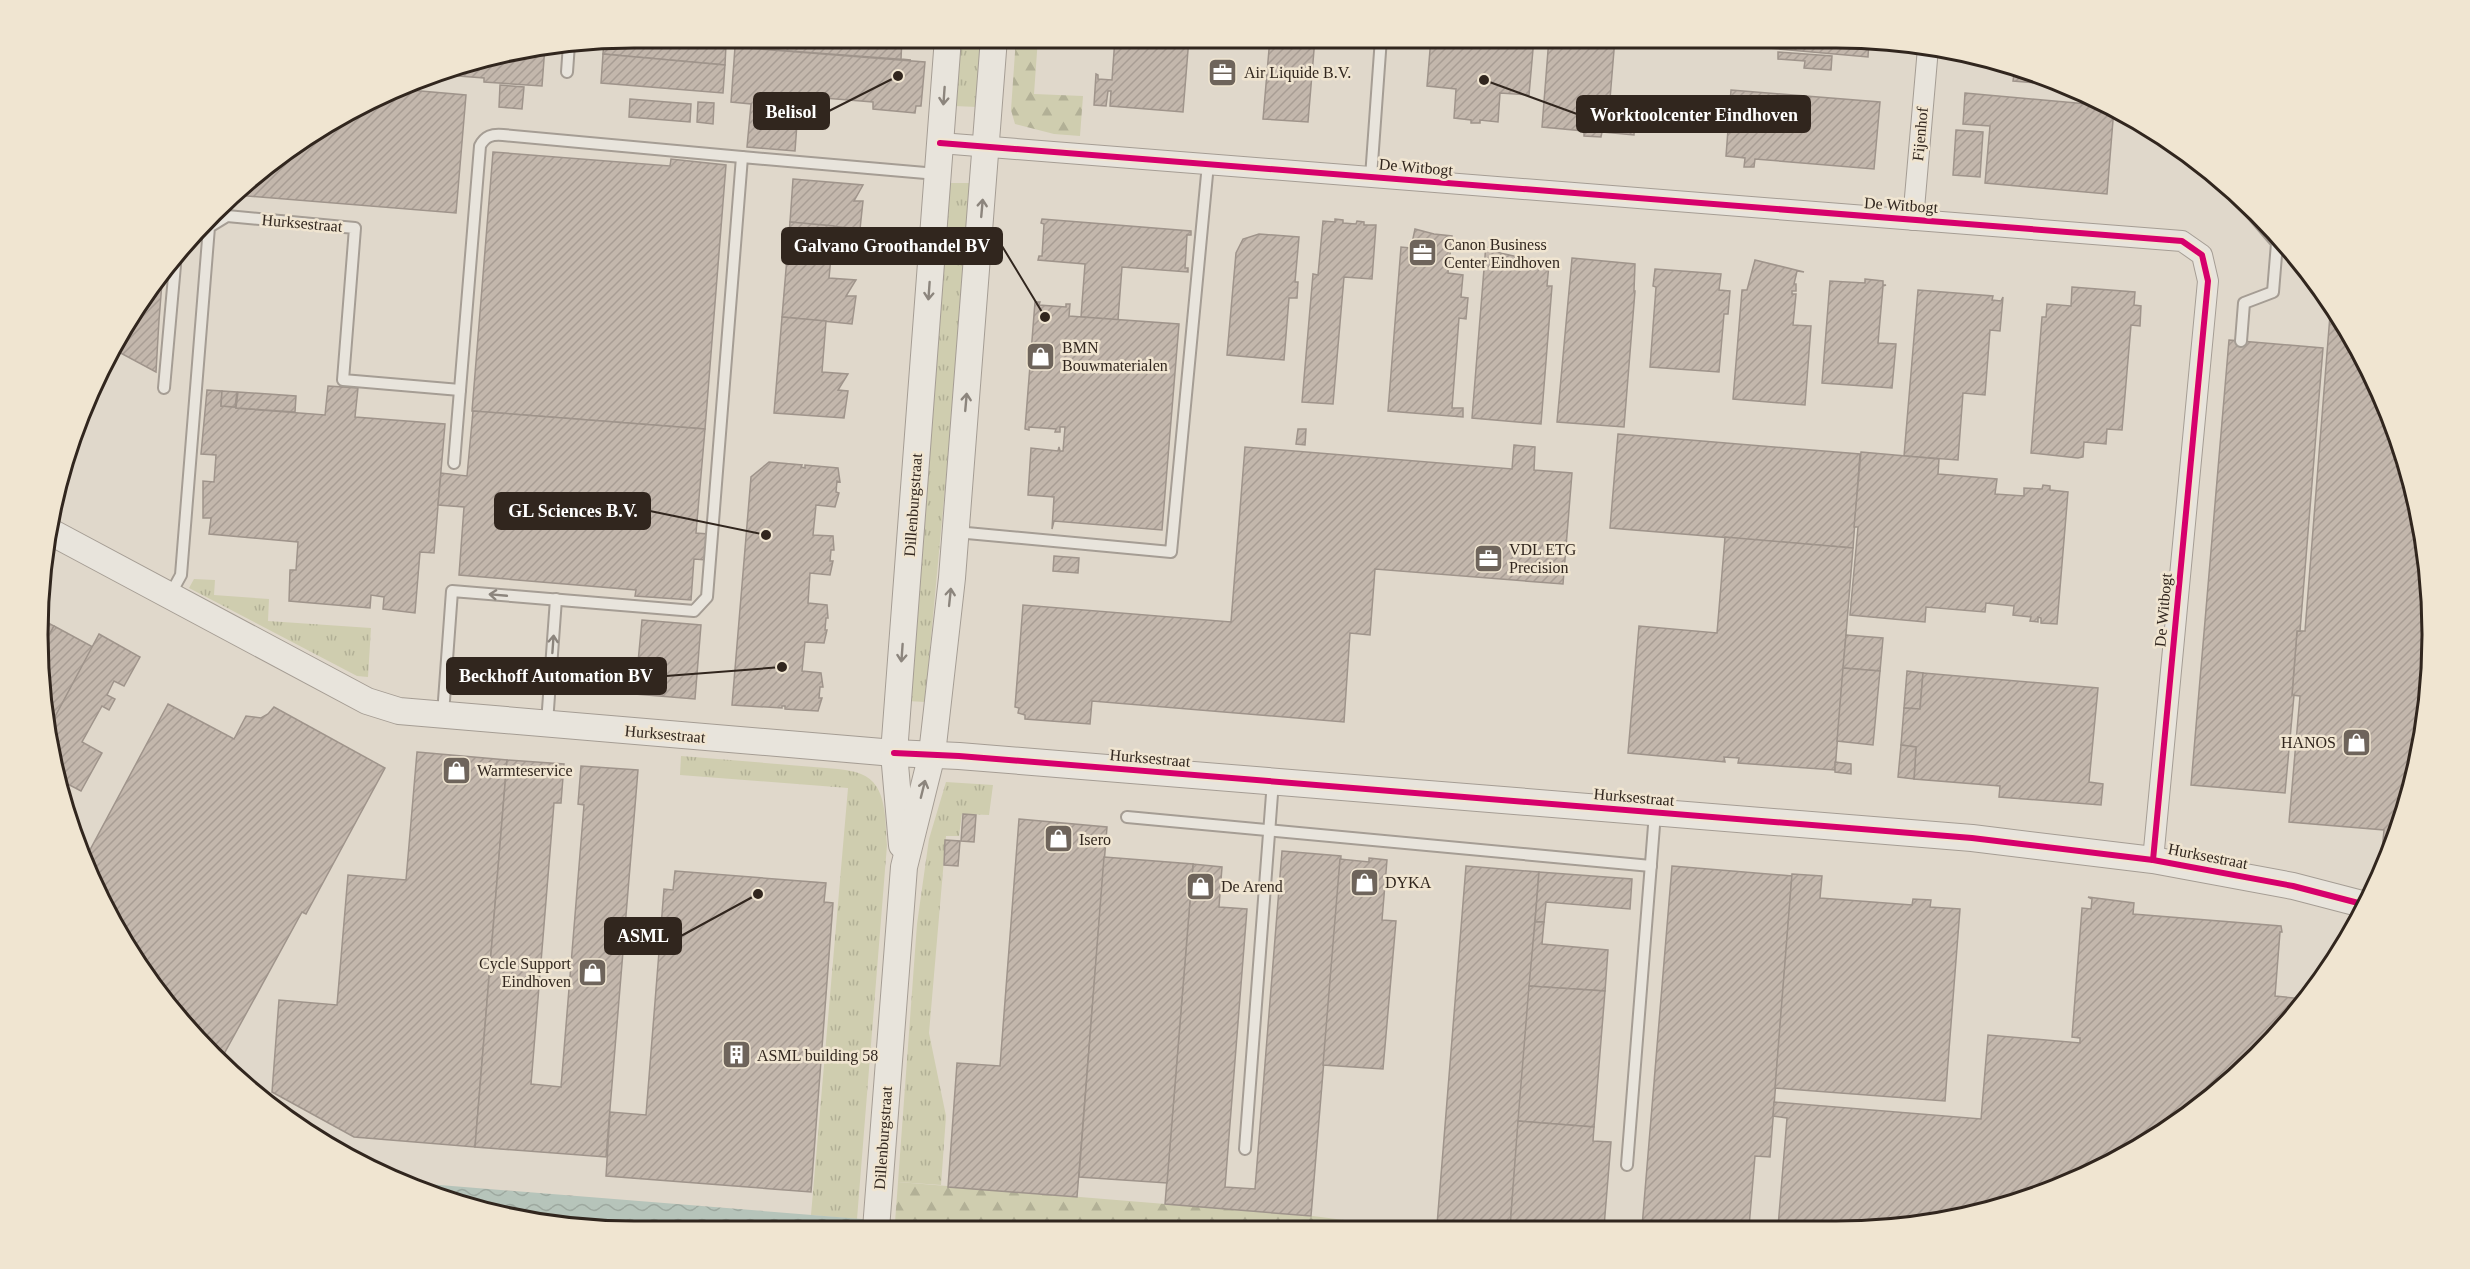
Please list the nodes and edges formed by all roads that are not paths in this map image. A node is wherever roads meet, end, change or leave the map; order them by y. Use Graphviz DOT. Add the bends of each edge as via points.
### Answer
graph roads {
  1 [pos="947,48"];
  2 [pos="993,48"];
  3 [pos="1380,48"];
  4 [pos="568,52"];
  5 [pos="1927,55"];
  6 [pos="567,72"];
  7 [pos="940,143"];
  8 [pos="987,147"];
  9 [pos="742,157"];
  10 [pos="1208,164"];
  11 [pos="938,174"];
  12 [pos="1371,177"];
  13 [pos="1913,220"];
  14 [pos="219,221"];
  15 [pos="209,232"];
  16 [pos="2276,249"];
  17 [pos="175,271"];
  18 [pos="2241,341"];
  19 [pos="164,387"];
  20 [pos="460,390"];
  21 [pos="454,463"];
  22 [pos="955,532"];
  23 [pos="57,535"];
  24 [pos="170,596"];
  25 [pos="556,599"];
  26 [pos="443,714"];
  27 [pos="547,723"];
  28 [pos="894,753"];
  29 [pos="932,754"];
  30 [pos="1273,781"];
  31 [pos="1656,813"];
  32 [pos="1127,817"];
  33 [pos="1270,831"];
  34 [pos="2153,860"];
  35 [pos="1651,866"];
  36 [pos="904,867"];
  37 [pos="2357,903"];
  38 [pos="1245,1149"];
  39 [pos="1627,1165"];
  40 [pos="877,1221"];
  1 -- 7 [label="street, Dillenburgstraat, one-way"];
  2 -- 8 [label="street, Dillenburgstraat"];
  3 -- 12 [label="lane"];
  4 -- 6 [label="lane"];
  5 -- 13 [label="street, Fijenhof"];
  7 -- 8 [label="street"];
  7 -- 11 [label="street, Dillenburgstraat"];
  8 -- 10 [label="street, De Witbogt"];
  22 -- 8 [label="street, Dillenburgstraat, one-way"];
  9 -- 11 [label="lane"];
  9 -- 20 [label="lane" via="503,135 486,138 480,146"];
  9 -- 25 [label="lane" via="707,597 694,611"];
  10 -- 12 [label="street, De Witbogt"];
  10 -- 22 [label="lane" via="1171,552"];
  11 -- 28 [label="street, Dillenburgstraat, one-way"];
  12 -- 13 [label="street, De Witbogt"];
  13 -- 34 [label="street, De Witbogt" via="2182,241 2202,255 2208,281"];
  14 -- 20 [label="lane, Hurksestraat" via="227,216 356,228 342,380"];
  15 -- 24 [label="lane, Hurksestraat" via="181,575"];
  16 -- 18 [label="lane" via="2272,292 2244,303"];
  17 -- 19 [label="lane"];
  20 -- 21 [label="lane"];
  29 -- 22 [label="street, Dillenburgstraat, one-way"];
  23 -- 24 [label="street, Hurksestraat"];
  24 -- 26 [label="street, Hurksestraat" via="367,701 399,711"];
  25 -- 26 [label="lane, one-way" via="452,591"];
  27 -- 25 [label="lane, one-way"];
  26 -- 27 [label="street, Hurksestraat"];
  27 -- 28 [label="street, Hurksestraat"];
  28 -- 29 [label="street, Hurksestraat"];
  28 -- 36 [label="street, Dillenburgstraat"];
  29 -- 30 [label="street, Hurksestraat"];
  36 -- 29 [label="street, Dillenburgstraat, one-way"];
  30 -- 31 [label="street, Hurksestraat"];
  30 -- 33 [label="lane"];
  31 -- 34 [label="street, Hurksestraat" via="1972,838"];
  31 -- 35 [label="lane"];
  32 -- 33 [label="lane"];
  33 -- 35 [label="lane"];
  33 -- 38 [label="lane"];
  34 -- 37 [label="street, Hurksestraat" via="2293,886"];
  35 -- 39 [label="lane"];
  36 -- 40 [label="street, Dillenburgstraat"];
}
